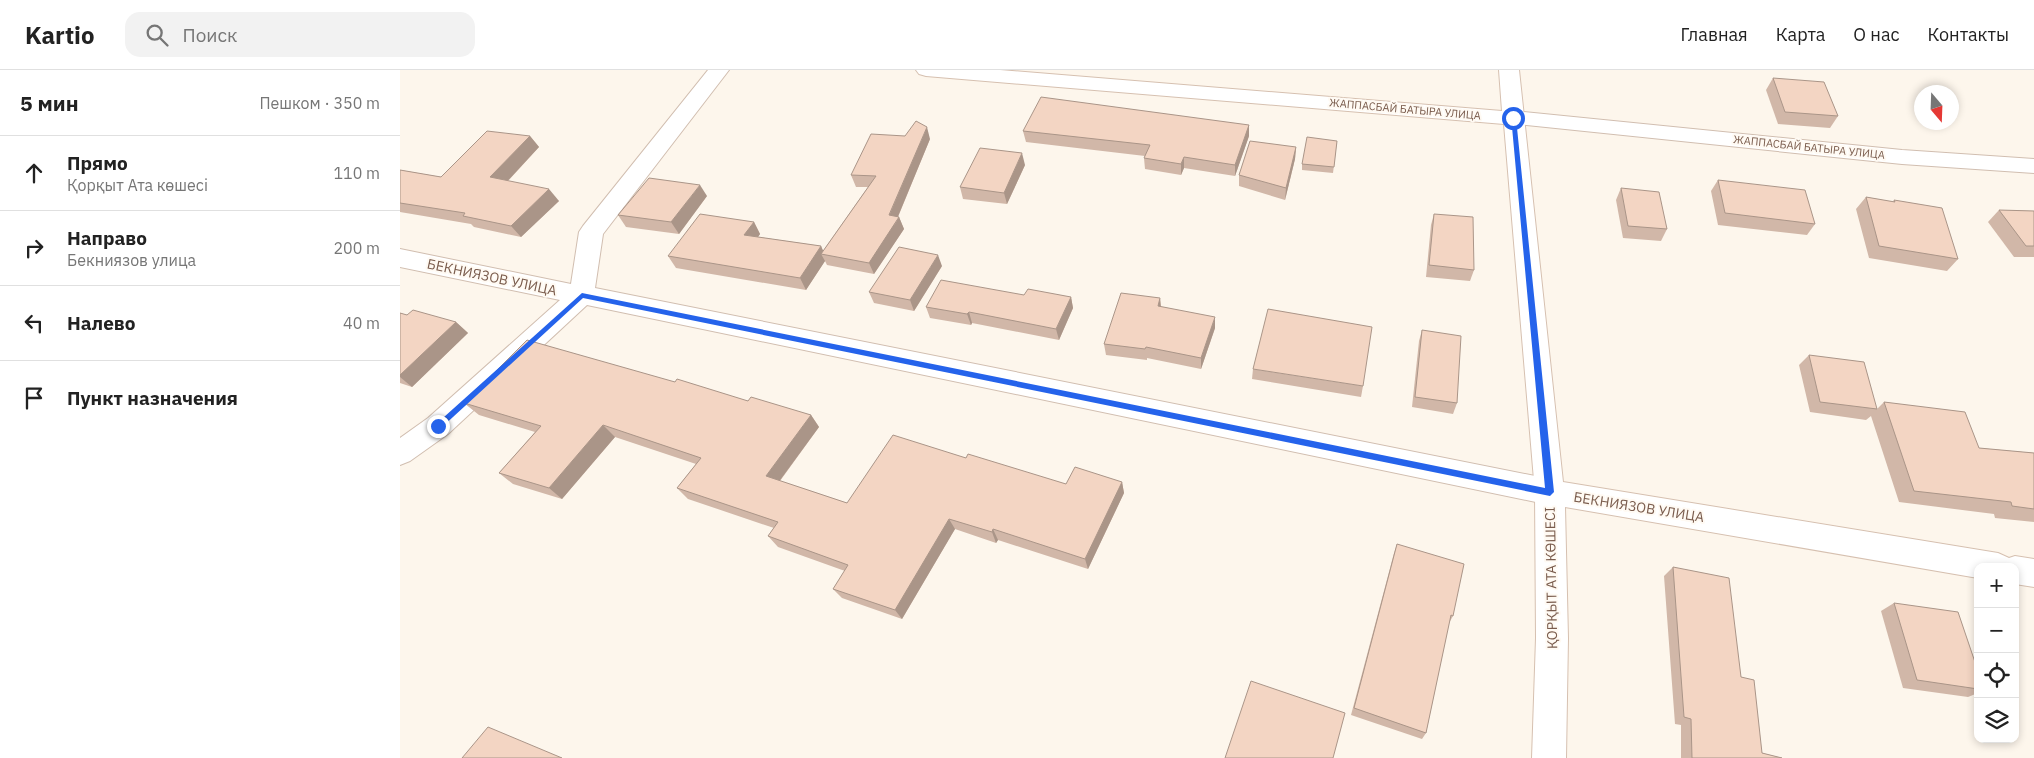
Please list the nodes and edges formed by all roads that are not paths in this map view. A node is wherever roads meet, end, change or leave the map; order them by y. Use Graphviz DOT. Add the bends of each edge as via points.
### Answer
graph roads {
  1 [pos="719,70"];
  2 [pos="926,70"];
  3 [pos="1509,70"];
  4 [pos="1513,118"];
  5 [pos="2034,166"];
  6 [pos="400,258"];
  7 [pos="582,295"];
  8 [pos="400,453"];
  9 [pos="1550,492"];
  10 [pos="1974,563"];
  11 [pos="2019,571"];
  12 [pos="2034,573"];
  13 [pos="1548,758"];
  1 -- 7 [label="street" via="591,232"];
  2 -- 4 [label="street, ЖАППАСБАЙ БАТЫРА УЛИЦА"];
  3 -- 4 [label="street, ҚОРҚЫТ АТА КӨШЕСІ"];
  4 -- 5 [label="street, ЖАППАСБАЙ БАТЫРА УЛИЦА" via="1902,157"];
  4 -- 9 [label="street, ҚОРҚЫТ АТА КӨШЕСІ"];
  6 -- 7 [label="street, БЕКНИЯЗОВ УЛИЦА"];
  7 -- 8 [label="street" via="438,426"];
  7 -- 9 [label="street, БЕКНИЯЗОВ УЛИЦА"];
  9 -- 10 [label="street, БЕКНИЯЗОВ УЛИЦА"];
  9 -- 13 [label="street, ҚОРҚЫТ АТА КӨШЕСІ" via="1552,638"];
  11 -- 12 [label="street"];
}
